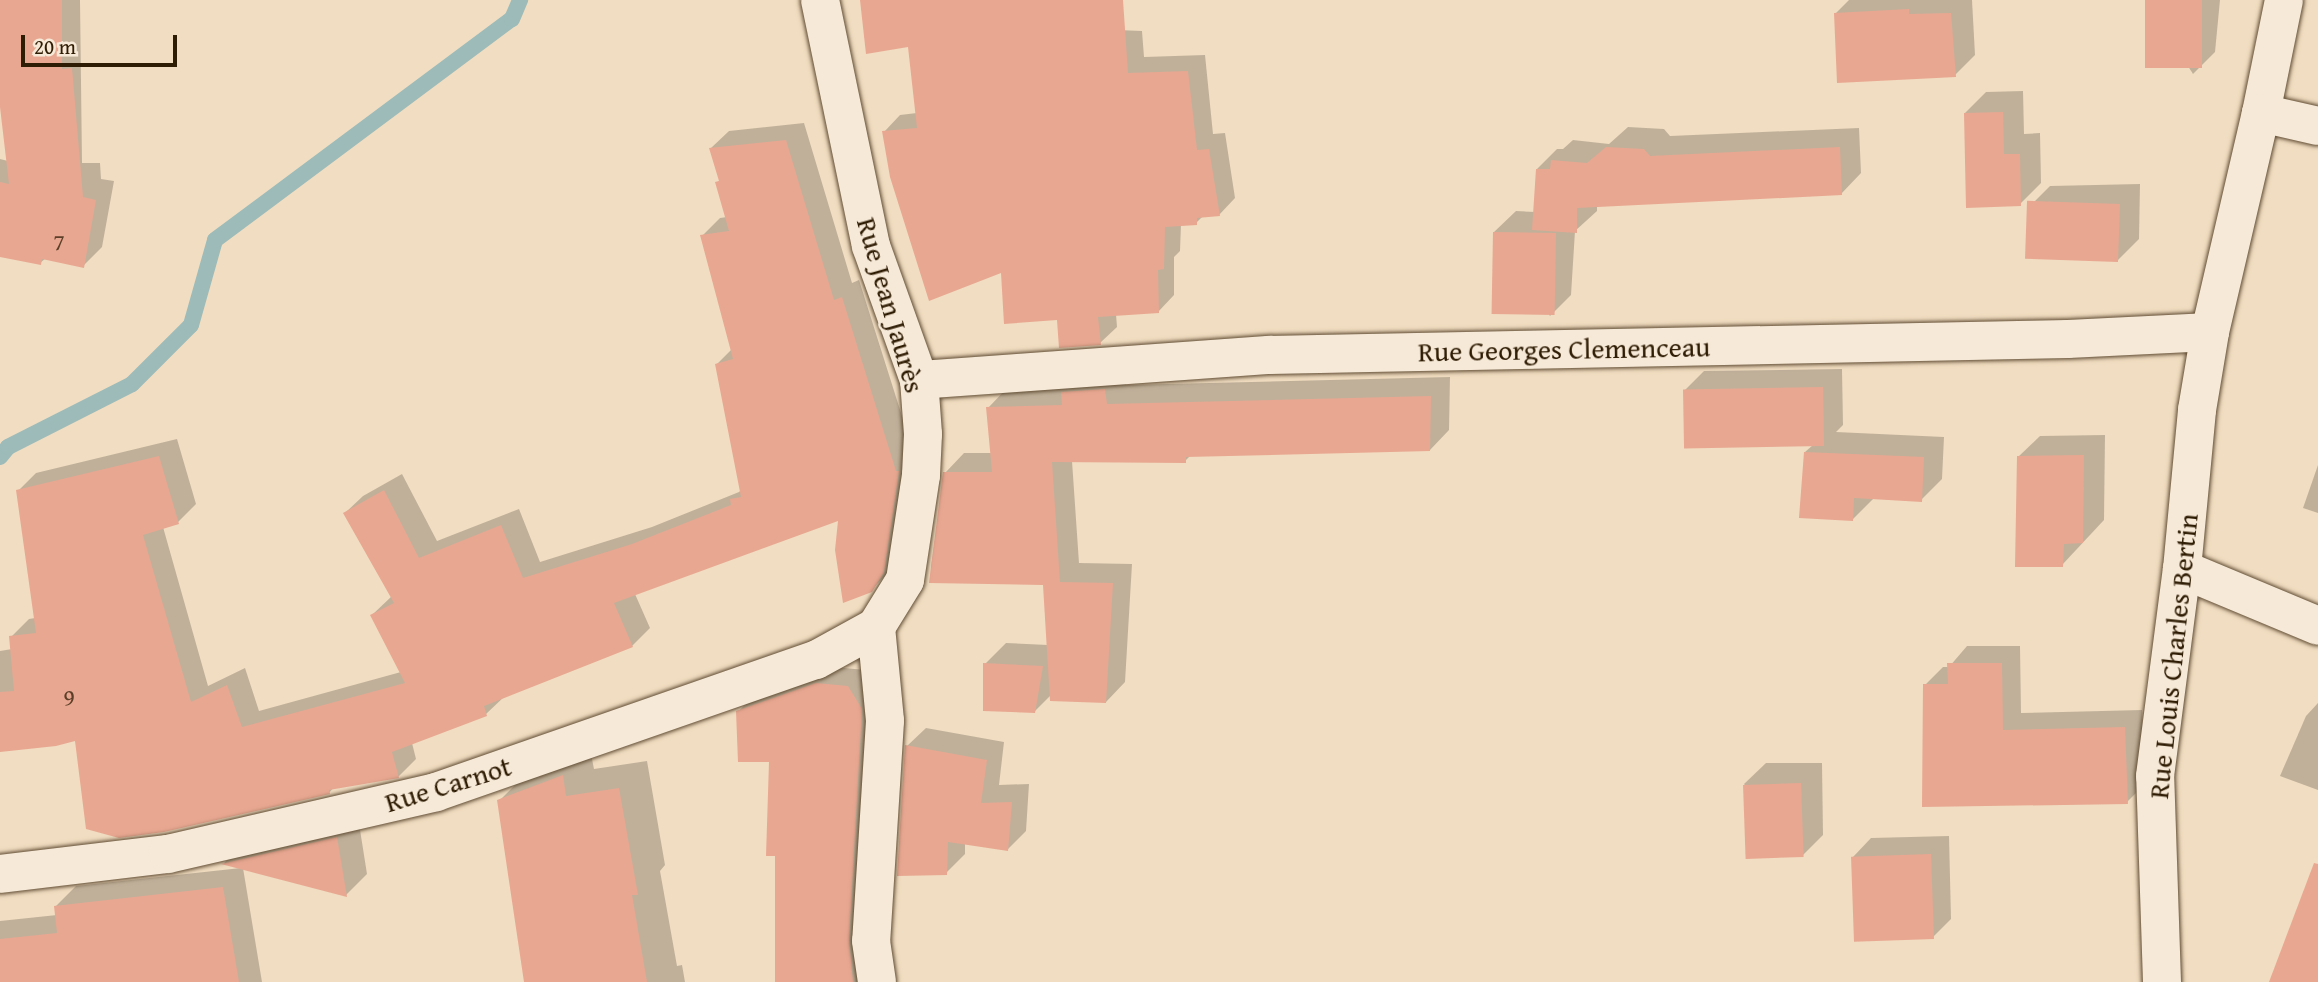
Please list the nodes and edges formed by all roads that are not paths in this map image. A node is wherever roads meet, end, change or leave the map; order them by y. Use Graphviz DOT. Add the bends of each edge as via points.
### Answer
graph roads {
  1 [pos="820,0"];
  2 [pos="2284,0"];
  3 [pos="2261,113"];
  4 [pos="2318,126"];
  5 [pos="2210,332"];
  6 [pos="919,380"];
  7 [pos="2182,569"];
  8 [pos="2318,626"];
  9 [pos="876,627"];
  10 [pos="0,874"];
  11 [pos="877,982"];
  12 [pos="2162,982"];
  1 -- 6 [label="street, Rue Jean Jaurès" via="871,246"];
  2 -- 3 [label="street, Rue Louis Charles Bertin"];
  3 -- 4 [label="street"];
  3 -- 5 [label="street, Rue Louis Charles Bertin"];
  5 -- 6 [label="street, Rue Georges Clemenceau" via="2068,339 1269,355"];
  5 -- 7 [label="street, Rue Louis Charles Bertin" via="2197,410"];
  6 -- 9 [label="street, Rue Jean Jaurès" via="921,475 905,580"];
  7 -- 8 [label="street"];
  7 -- 12 [label="street, Rue Louis Charles Bertin" via="2155,776"];
  9 -- 10 [label="street, Rue Carnot" via="816,660 436,792 168,854"];
  9 -- 11 [label="street" via="885,721 871,942"];
}
